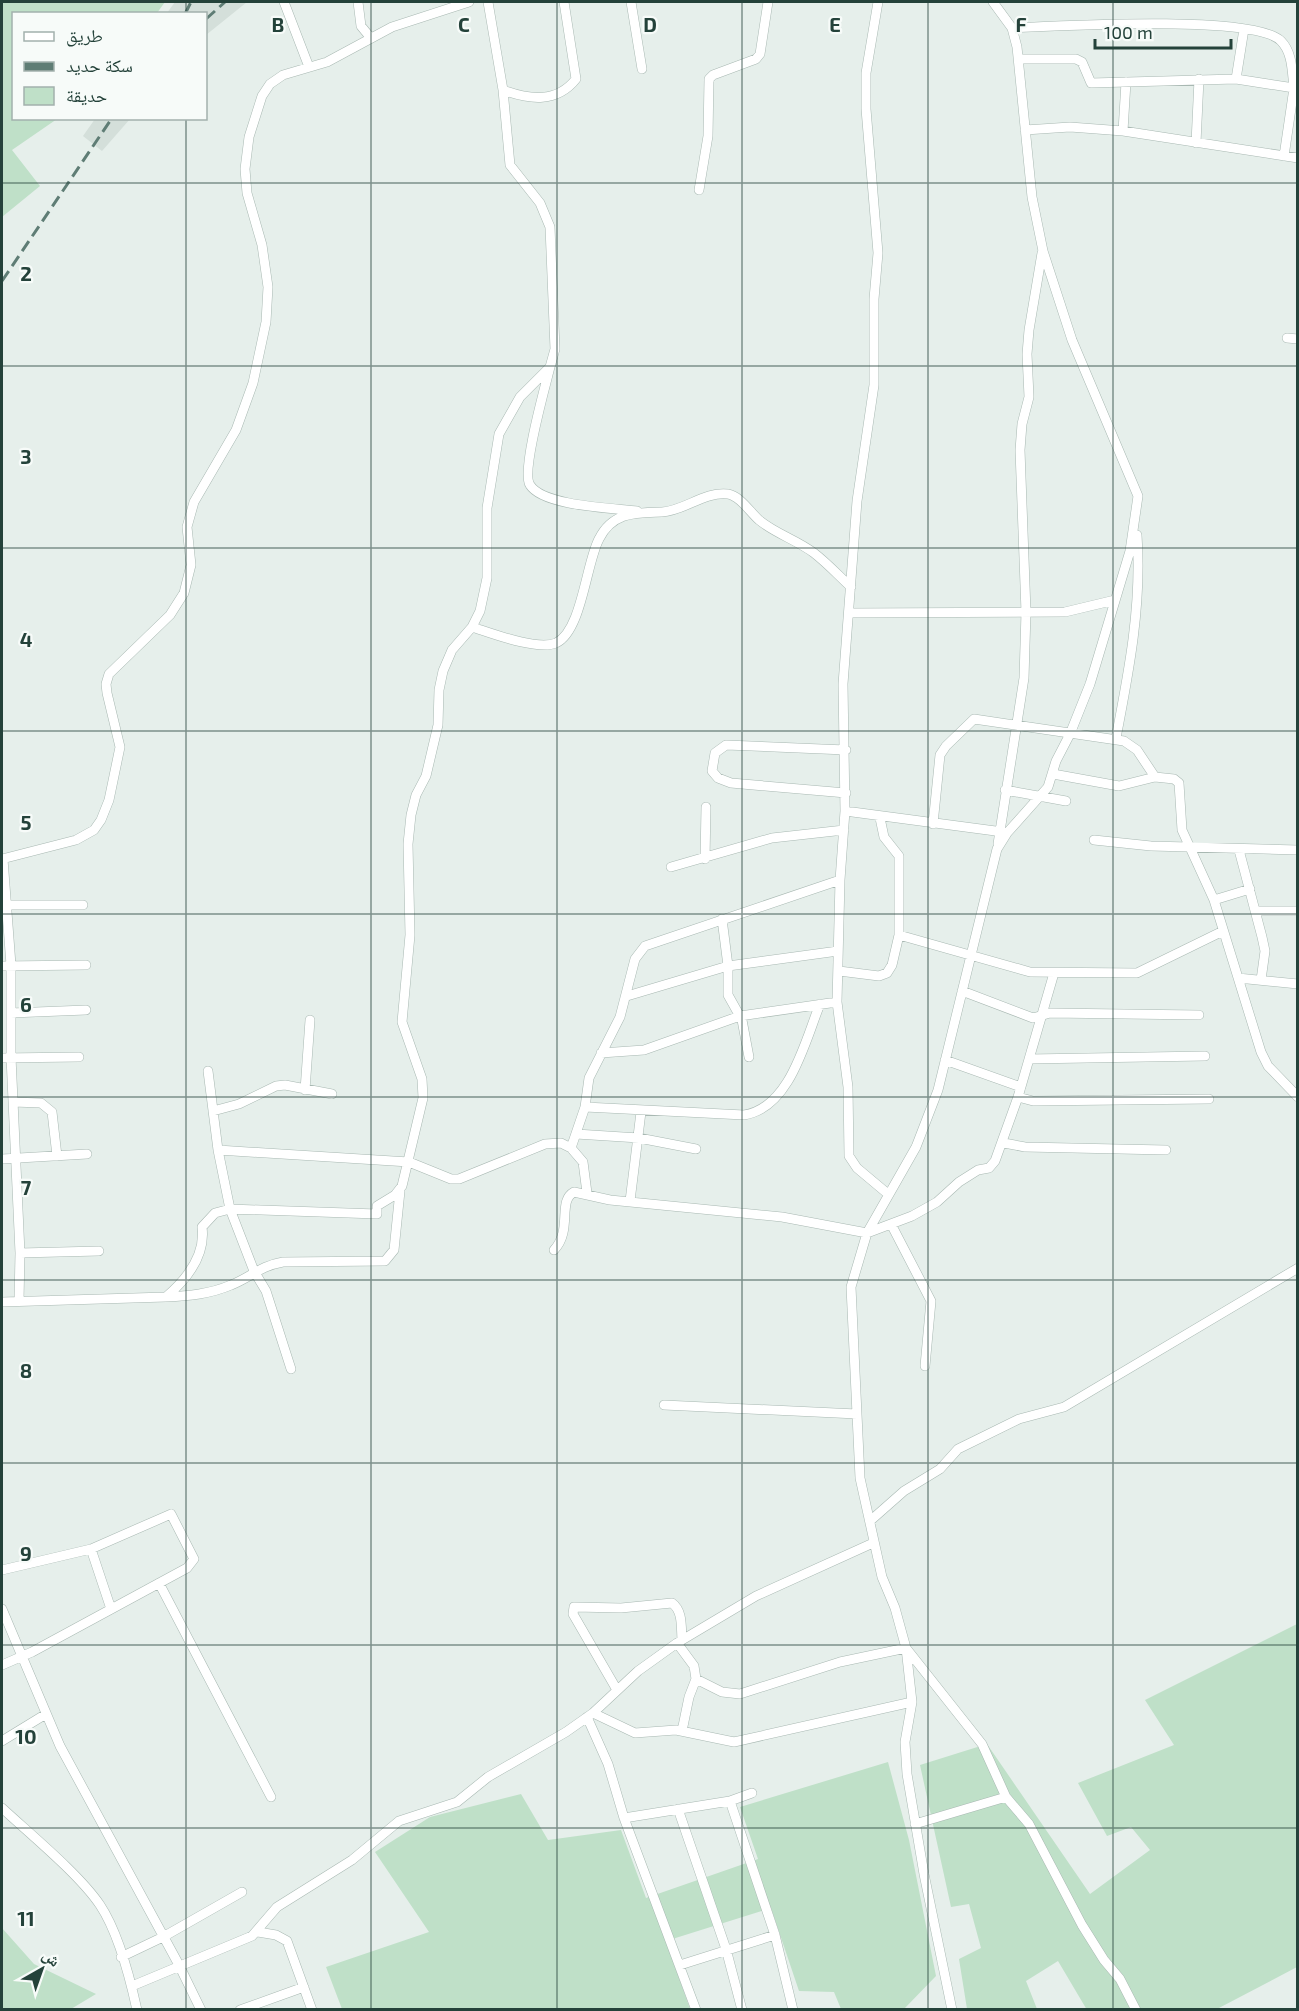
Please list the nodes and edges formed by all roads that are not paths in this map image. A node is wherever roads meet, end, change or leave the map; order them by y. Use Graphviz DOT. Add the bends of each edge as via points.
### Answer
graph roads {
  1 [pos="284,2"];
  2 [pos="358,2"];
  3 [pos="469,2"];
  4 [pos="488,2"];
  5 [pos="564,2"];
  6 [pos="631,2"];
  7 [pos="768,2"];
  8 [pos="878,2"];
  9 [pos="993,2"];
  10 [pos="1012,28"];
  11 [pos="1244,29"];
  12 [pos="370,37"];
  13 [pos="1019,59"];
  14 [pos="309,66"];
  15 [pos="642,69"];
  16 [pos="1199,79"];
  17 [pos="1236,79"];
  18 [pos="1126,82"];
  19 [pos="1296,89"];
  20 [pos="503,90"];
  21 [pos="1024,130"];
  22 [pos="1123,131"];
  23 [pos="1196,143"];
  24 [pos="1284,156"];
  25 [pos="1298,158"];
  26 [pos="699,190"];
  27 [pos="1043,251"];
  28 [pos="1287,338"];
  29 [pos="1298,339"];
  30 [pos="550,367"];
  31 [pos="637,511"];
  32 [pos="1136,524"];
  33 [pos="851,587"];
  34 [pos="1115,600"];
  35 [pos="1026,612"];
  36 [pos="849,613"];
  37 [pos="472,627"];
  38 [pos="1014,724"];
  39 [pos="1070,734"];
  40 [pos="1116,738"];
  41 [pos="846,750"];
  42 [pos="1053,774"];
  43 [pos="1155,777"];
  44 [pos="1005,790"];
  45 [pos="846,793"];
  46 [pos="1041,797"];
  47 [pos="1065,801"];
  48 [pos="706,807"];
  49 [pos="845,811"];
  50 [pos="880,818"];
  51 [pos="933,824"];
  52 [pos="844,830"];
  53 [pos="1003,832"];
  54 [pos="1094,840"];
  55 [pos="1189,847"];
  56 [pos="1239,850"];
  57 [pos="1298,850"];
  58 [pos="2,859"];
  59 [pos="705,859"];
  60 [pos="671,867"];
  61 [pos="840,880"];
  62 [pos="1250,889"];
  63 [pos="1214,900"];
  64 [pos="7,905"];
  65 [pos="83,905"];
  66 [pos="1257,911"];
  67 [pos="1298,911"];
  68 [pos="722,919"];
  69 [pos="1223,931"];
  70 [pos="899,935"];
  71 [pos="838,951"];
  72 [pos="972,955"];
  73 [pos="86,965"];
  74 [pos="6,966"];
  75 [pos="728,966"];
  76 [pos="839,971"];
  77 [pos="1054,973"];
  78 [pos="1238,978"];
  79 [pos="1261,980"];
  80 [pos="1298,984"];
  81 [pos="962,991"];
  82 [pos="627,996"];
  83 [pos="837,1002"];
  84 [pos="820,1004"];
  85 [pos="86,1010"];
  86 [pos="11,1013"];
  87 [pos="1199,1015"];
  88 [pos="740,1016"];
  89 [pos="1042,1016"];
  90 [pos="310,1020"];
  91 [pos="601,1053"];
  92 [pos="1204,1056"];
  93 [pos="79,1057"];
  94 [pos="6,1058"];
  95 [pos="749,1058"];
  96 [pos="1029,1059"];
  97 [pos="945,1060"];
  98 [pos="208,1071"];
  99 [pos="1021,1087"];
  100 [pos="305,1090"];
  101 [pos="332,1094"];
  102 [pos="1018,1097"];
  103 [pos="1298,1097"];
  104 [pos="1209,1098"];
  105 [pos="13,1102"];
  106 [pos="585,1107"];
  107 [pos="213,1111"];
  108 [pos="641,1112"];
  109 [pos="576,1134"];
  110 [pos="639,1138"];
  111 [pos="1004,1143"];
  112 [pos="571,1148"];
  113 [pos="696,1149"];
  114 [pos="218,1150"];
  115 [pos="1166,1150"];
  116 [pos="87,1154"];
  117 [pos="57,1156"];
  118 [pos="14,1158"];
  119 [pos="2,1159"];
  120 [pos="409,1162"];
  121 [pos="400,1191"];
  122 [pos="587,1193"];
  123 [pos="888,1194"];
  124 [pos="630,1201"];
  125 [pos="230,1209"];
  126 [pos="891,1224"];
  127 [pos="867,1233"];
  128 [pos="554,1250"];
  129 [pos="99,1251"];
  130 [pos="20,1253"];
  131 [pos="1298,1268"];
  132 [pos="254,1271"];
  133 [pos="166,1297"];
  134 [pos="19,1301"];
  135 [pos="2,1302"];
  136 [pos="925,1366"];
  137 [pos="291,1370"];
  138 [pos="664,1405"];
  139 [pos="857,1414"];
  140 [pos="870,1521"];
  141 [pos="873,1543"];
  142 [pos="91,1549"];
  143 [pos="2,1570"];
  144 [pos="159,1583"];
  145 [pos="2,1609"];
  146 [pos="111,1609"];
  147 [pos="679,1641"];
  148 [pos="906,1648"];
  149 [pos="21,1656"];
  150 [pos="2,1665"];
  151 [pos="696,1679"];
  152 [pos="617,1690"];
  153 [pos="912,1702"];
  154 [pos="46,1714"];
  155 [pos="590,1715"];
  156 [pos="682,1731"];
  157 [pos="2,1741"];
  158 [pos="752,1793"];
  159 [pos="271,1797"];
  160 [pos="1006,1797"];
  161 [pos="730,1801"];
  162 [pos="2,1808"];
  163 [pos="678,1809"];
  164 [pos="624,1818"];
  165 [pos="915,1824"];
  166 [pos="242,1892"];
  167 [pos="258,1932"];
  168 [pos="775,1935"];
  169 [pos="163,1937"];
  170 [pos="726,1949"];
  171 [pos="121,1957"];
  172 [pos="179,1965"];
  173 [pos="680,1965"];
  174 [pos="132,1986"];
  175 [pos="304,1987"];
  176 [pos="137,2010"];
  177 [pos="201,2010"];
  178 [pos="240,2010"];
  179 [pos="312,2010"];
  180 [pos="696,2010"];
  181 [pos="742,2010"];
  182 [pos="793,2010"];
  183 [pos="952,2010"];
  184 [pos="1136,2010"];
  1 -- 14 [label="street"];
  2 -- 12 [label="street" via="362,26"];
  3 -- 12 [label="street"];
  4 -- 20 [label="street"];
  5 -- 20 [label="street" via="576,79 550,98 536,99"];
  6 -- 15 [label="street"];
  7 -- 26 [label="street" via="760,54 709,79 708,136"];
  8 -- 33 [label="street" via="866,73 878,253 874,385 857,501"];
  9 -- 10 [label="street"];
  10 -- 11 [label="street" via="1210,25"];
  10 -- 13 [label="street"];
  11 -- 17 [label="street"];
  11 -- 19 [label="street" via="1268,32 1281,40 1289,52"];
  12 -- 14 [label="street" via="327,62"];
  13 -- 18 [label="street" via="1076,59 1082,62 1091,83"];
  13 -- 21 [label="street"];
  14 -- 58 [label="street" via="270,84 261,96 249,137 245,180 267,269 268,306 262,344 236,430 194,502 187,527 190,565 184,593 170,615 110,674 106,684 120,747 109,800 94,830 76,840"];
  16 -- 17 [label="street"];
  16 -- 18 [label="street"];
  16 -- 23 [label="street"];
  17 -- 19 [label="street"];
  18 -- 22 [label="street"];
  19 -- 24 [label="street"];
  20 -- 30 [label="street" via="510,165 540,203 550,226 555,349"];
  21 -- 22 [label="street" via="1070,127"];
  21 -- 27 [label="street"];
  22 -- 23 [label="street"];
  23 -- 24 [label="street"];
  24 -- 25 [label="street"];
  27 -- 32 [label="street" via="1072,340 1138,496"];
  27 -- 35 [label="street" via="1028,338 1029,397 1020,450"];
  28 -- 29 [label="street"];
  30 -- 31 [label="street" via="527,468 530,487 556,500"];
  30 -- 37 [label="street" via="520,397 499,434 487,508 487,578"];
  31 -- 33 [label="street" via="674,510 709,496 731,495 773,530 813,552"];
  31 -- 37 [label="street" via="608,526 599,538 576,613 557,643 515,640"];
  32 -- 34 [label="street"];
  32 -- 40 [label="street" via="1139,568 1133,646"];
  33 -- 36 [label="street"];
  34 -- 35 [label="street" via="1065,612"];
  34 -- 39 [label="street" via="1090,684"];
  35 -- 36 [label="street"];
  35 -- 38 [label="street" via="1024,678"];
  36 -- 41 [label="street" via="843,684"];
  37 -- 120 [label="street" via="456,643 443,671 438,725 426,776 416,795 408,844 410,935 402,1022 422,1079 423,1098"];
  38 -- 39 [label="street"];
  38 -- 44 [label="street"];
  38 -- 51 [label="street" via="974,719 943,750"];
  39 -- 40 [label="street"];
  39 -- 42 [label="street"];
  40 -- 43 [label="street" via="1137,750"];
  41 -- 45 [label="street"];
  41 -- 45 [label="street" via="726,745 715,753 712,771 731,783"];
  42 -- 43 [label="street" via="1119,786"];
  42 -- 46 [label="street"];
  43 -- 55 [label="street" via="1179,783 1180,820"];
  44 -- 46 [label="street"];
  44 -- 53 [label="street"];
  45 -- 49 [label="street"];
  46 -- 47 [label="street"];
  46 -- 53 [label="street"];
  48 -- 59 [label="street"];
  49 -- 50 [label="street"];
  49 -- 52 [label="street"];
  50 -- 51 [label="street"];
  50 -- 70 [label="street" via="884,837 899,856"];
  51 -- 53 [label="street"];
  52 -- 59 [label="street" via="772,838"];
  52 -- 61 [label="street"];
  53 -- 72 [label="street"];
  54 -- 55 [label="street"];
  55 -- 56 [label="street"];
  55 -- 63 [label="street"];
  56 -- 57 [label="street"];
  56 -- 62 [label="street"];
  58 -- 64 [label="street"];
  59 -- 60 [label="street"];
  61 -- 68 [label="street"];
  61 -- 71 [label="street"];
  62 -- 63 [label="street"];
  62 -- 66 [label="street"];
  63 -- 69 [label="street"];
  64 -- 65 [label="street"];
  64 -- 74 [label="street"];
  66 -- 67 [label="street"];
  66 -- 79 [label="street" via="1264,951"];
  68 -- 75 [label="street"];
  68 -- 82 [label="street" via="645,946 636,959"];
  69 -- 77 [label="street" via="1137,973"];
  69 -- 78 [label="street"];
  70 -- 72 [label="street"];
  70 -- 76 [label="street" via="887,973 879,976"];
  71 -- 75 [label="street"];
  71 -- 76 [label="street"];
  72 -- 77 [label="street" via="1030,972"];
  72 -- 81 [label="street"];
  73 -- 74 [label="street"];
  74 -- 86 [label="street"];
  75 -- 82 [label="street"];
  75 -- 88 [label="street" via="728,995"];
  76 -- 83 [label="street"];
  77 -- 89 [label="street"];
  78 -- 79 [label="street"];
  78 -- 103 [label="street" via="1268,1066"];
  79 -- 80 [label="street"];
  81 -- 89 [label="street" via="1034,1018"];
  81 -- 97 [label="street"];
  82 -- 91 [label="street"];
  83 -- 84 [label="street"];
  83 -- 123 [label="street" via="848,1087 849,1156 857,1168"];
  84 -- 88 [label="street"];
  84 -- 108 [label="street" via="803,1052 767,1108 744,1115"];
  85 -- 86 [label="street"];
  86 -- 94 [label="street"];
  87 -- 89 [label="street"];
  88 -- 91 [label="street" via="644,1050"];
  88 -- 95 [label="street"];
  89 -- 96 [label="street"];
  90 -- 100 [label="street"];
  91 -- 106 [label="street" via="586,1087"];
  92 -- 96 [label="street"];
  93 -- 94 [label="street"];
  94 -- 105 [label="street"];
  96 -- 99 [label="street"];
  97 -- 99 [label="street"];
  97 -- 123 [label="street" via="916,1147"];
  98 -- 107 [label="street"];
  99 -- 102 [label="street"];
  100 -- 101 [label="street"];
  100 -- 107 [label="street" via="276,1086 239,1104"];
  102 -- 104 [label="street" via="1033,1101"];
  102 -- 111 [label="street"];
  105 -- 117 [label="street" via="41,1103 52,1112"];
  105 -- 118 [label="street"];
  106 -- 108 [label="street"];
  106 -- 109 [label="street"];
  107 -- 114 [label="street"];
  108 -- 110 [label="street"];
  109 -- 110 [label="street"];
  109 -- 112 [label="street"];
  110 -- 113 [label="street"];
  110 -- 124 [label="street"];
  111 -- 115 [label="street" via="1025,1147"];
  111 -- 126 [label="street" via="989,1168 959,1182 937,1202"];
  112 -- 120 [label="street" via="552,1142 459,1179"];
  112 -- 122 [label="street" via="583,1162"];
  114 -- 120 [label="street"];
  114 -- 125 [label="street"];
  116 -- 117 [label="street"];
  117 -- 118 [label="street"];
  118 -- 119 [label="street"];
  118 -- 130 [label="street"];
  120 -- 121 [label="street"];
  121 -- 125 [label="street" via="377,1206 377,1214"];
  121 -- 132 [label="street" via="394,1250 389,1259 283,1262"];
  122 -- 124 [label="street"];
  122 -- 128 [label="street" via="574,1192 567,1198 564,1236"];
  123 -- 127 [label="street"];
  124 -- 127 [label="street" via="782,1217"];
  125 -- 132 [label="street"];
  125 -- 133 [label="street" via="214,1213 202,1227 204,1241 194,1265"];
  126 -- 127 [label="street"];
  126 -- 136 [label="street" via="931,1301"];
  127 -- 139 [label="street" via="851,1287"];
  129 -- 130 [label="street"];
  130 -- 134 [label="street"];
  131 -- 140 [label="street" via="1064,1407 1019,1419 958,1449 940,1470 904,1491"];
  132 -- 133 [label="street" via="203,1295"];
  132 -- 137 [label="street" via="266,1291"];
  133 -- 134 [label="street"];
  134 -- 135 [label="street"];
  138 -- 139 [label="street"];
  139 -- 140 [label="street" via="860,1478"];
  140 -- 141 [label="street"];
  141 -- 147 [label="street" via="756,1596"];
  141 -- 148 [label="street"];
  142 -- 143 [label="street"];
  142 -- 144 [label="street" via="171,1514 194,1559"];
  142 -- 146 [label="street"];
  144 -- 146 [label="street"];
  144 -- 159 [label="street"];
  145 -- 149 [label="street"];
  146 -- 149 [label="street"];
  147 -- 151 [label="street" via="694,1666"];
  147 -- 152 [label="street"];
  147 -- 152 [label="street" via="678,1609 672,1603 574,1607 573,1614"];
  148 -- 151 [label="street" via="840,1662 740,1694 722,1692"];
  148 -- 153 [label="street"];
  148 -- 160 [label="street" via="981,1744"];
  149 -- 150 [label="street"];
  149 -- 154 [label="street"];
  151 -- 156 [label="street"];
  152 -- 155 [label="street"];
  153 -- 156 [label="street" via="743,1741 724,1741"];
  153 -- 165 [label="street" via="905,1759"];
  154 -- 157 [label="street"];
  154 -- 169 [label="street" via="84,1794"];
  155 -- 156 [label="street" via="635,1733"];
  155 -- 164 [label="street"];
  155 -- 167 [label="street" via="488,1777 457,1802 399,1821 352,1860 277,1907"];
  158 -- 161 [label="street"];
  160 -- 165 [label="street"];
  160 -- 184 [label="street" via="1029,1824 1087,1934 1120,1979"];
  161 -- 163 [label="street"];
  161 -- 168 [label="street"];
  162 -- 171 [label="street" via="97,1900"];
  163 -- 164 [label="street"];
  163 -- 170 [label="street"];
  164 -- 173 [label="street"];
  165 -- 183 [label="street"];
  166 -- 169 [label="street"];
  167 -- 172 [label="street"];
  167 -- 175 [label="street" via="287,1941"];
  168 -- 170 [label="street"];
  168 -- 182 [label="street"];
  169 -- 171 [label="street"];
  169 -- 172 [label="street"];
  170 -- 173 [label="street"];
  170 -- 181 [label="street"];
  171 -- 174 [label="street"];
  172 -- 174 [label="street"];
  172 -- 177 [label="street"];
  173 -- 180 [label="street"];
  174 -- 176 [label="street"];
  175 -- 178 [label="street"];
  175 -- 179 [label="street"];
}
